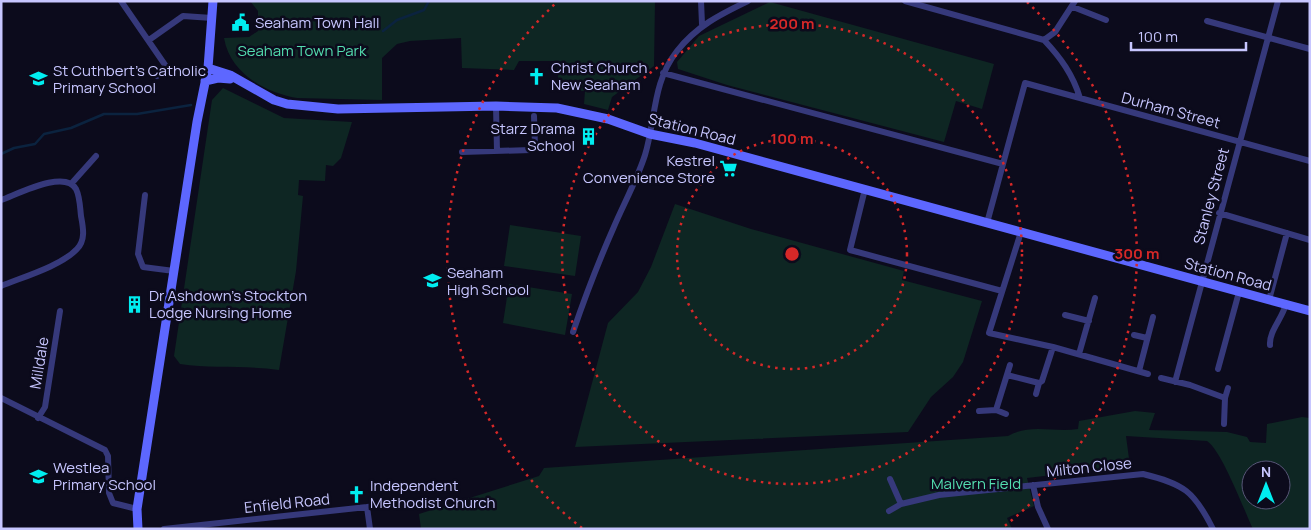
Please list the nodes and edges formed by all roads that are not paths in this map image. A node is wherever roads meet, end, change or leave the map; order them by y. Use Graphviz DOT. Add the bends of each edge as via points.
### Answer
graph roads {
  1 [pos="121,1"];
  2 [pos="213,1"];
  3 [pos="701,1"];
  4 [pos="748,1"];
  5 [pos="905,1"];
  6 [pos="1278,1"];
  7 [pos="926,4"];
  8 [pos="1074,4"];
  9 [pos="212,18"];
  10 [pos="1106,20"];
  11 [pos="1207,21"];
  12 [pos="702,24"];
  13 [pos="1268,38"];
  14 [pos="149,40"];
  15 [pos="1044,40"];
  16 [pos="1310,49"];
  17 [pos="168,68"];
  18 [pos="208,68"];
  19 [pos="663,73"];
  20 [pos="172,74"];
  21 [pos="157,76"];
  22 [pos="238,80"];
  23 [pos="205,81"];
  24 [pos="1080,98"];
  25 [pos="496,106"];
  26 [pos="534,116"];
  27 [pos="650,134"];
  28 [pos="1240,140"];
  29 [pos="535,147"];
  30 [pos="497,150"];
  31 [pos="560,150"];
  32 [pos="462,152"];
  33 [pos="96,156"];
  34 [pos="1310,161"];
  35 [pos="1003,164"];
  36 [pos="71,184"];
  37 [pos="865,189"];
  38 [pos="145,195"];
  39 [pos="1,200"];
  40 [pos="1220,213"];
  41 [pos="987,223"];
  42 [pos="1021,232"];
  43 [pos="1287,233"];
  44 [pos="1310,240"];
  45 [pos="174,272"];
  46 [pos="1201,282"];
  47 [pos="1,286"];
  48 [pos="1002,291"];
  49 [pos="1239,292"];
  50 [pos="1095,298"];
  51 [pos="1269,300"];
  52 [pos="1286,304"];
  53 [pos="60,311"];
  54 [pos="1310,311"];
  55 [pos="1065,315"];
  56 [pos="1153,317"];
  57 [pos="1089,321"];
  58 [pos="573,332"];
  59 [pos="1134,335"];
  60 [pos="1148,338"];
  61 [pos="1270,345"];
  62 [pos="1052,347"];
  63 [pos="1079,354"];
  64 [pos="1010,365"];
  65 [pos="1218,369"];
  66 [pos="1139,371"];
  67 [pos="1148,374"];
  68 [pos="1006,375"];
  69 [pos="1161,378"];
  70 [pos="1175,382"];
  71 [pos="1039,383"];
  72 [pos="1228,388"];
  73 [pos="1036,394"];
  74 [pos="1,398"];
  75 [pos="1225,398"];
  76 [pos="996,410"];
  77 [pos="979,411"];
  78 [pos="1006,414"];
  79 [pos="38,418"];
  80 [pos="1224,424"];
  81 [pos="890,480"];
  82 [pos="1033,485"];
  83 [pos="413,502"];
  84 [pos="901,504"];
  85 [pos="367,507"];
  86 [pos="137,509"];
  87 [pos="889,511"];
  88 [pos="138,529"];
  89 [pos="164,529"];
  90 [pos="370,529"];
  91 [pos="1048,529"];
  92 [pos="1213,529"];
  1 -- 14 [label="street"];
  2 -- 9 [label="main road"];
  3 -- 12 [label="street"];
  4 -- 12 [label="street"];
  5 -- 7 [label="street"];
  6 -- 13 [label="street, Stanley Street"];
  7 -- 15 [label="street"];
  8 -- 10 [label="street"];
  8 -- 15 [label="street" via="1055,32"];
  9 -- 14 [label="street" via="182,16"];
  9 -- 18 [label="main road"];
  11 -- 13 [label="street"];
  12 -- 19 [label="street" via="677,51"];
  13 -- 16 [label="street"];
  13 -- 28 [label="street, Stanley Street"];
  14 -- 17 [label="street"];
  15 -- 24 [label="street" via="1075,81"];
  17 -- 20 [label="street"];
  17 -- 21 [label="street"];
  18 -- 22 [label="main road, Station Road"];
  18 -- 23 [label="main road"];
  19 -- 27 [label="street" via="657,86"];
  19 -- 35 [label="street"];
  22 -- 23 [label="main road" via="218,78"];
  22 -- 25 [label="main road, Station Road" via="274,100 302,106 338,109"];
  23 -- 45 [label="main road"];
  24 -- 28 [label="street, Durham Street"];
  24 -- 35 [label="street, Durham Street" via="1025,83"];
  25 -- 27 [label="main road, Station Road" via="577,111"];
  25 -- 30 [label="street"];
  26 -- 29 [label="street"];
  27 -- 37 [label="main road, Station Road"];
  27 -- 58 [label="street" via="644,157 594,273"];
  28 -- 34 [label="street, Durham Street"];
  28 -- 40 [label="street, Stanley Street"];
  29 -- 30 [label="street" via="531,150"];
  29 -- 31 [label="street"];
  30 -- 32 [label="street"];
  33 -- 36 [label="street"];
  35 -- 41 [label="street"];
  36 -- 39 [label="street" via="56,180"];
  36 -- 47 [label="street" via="76,190 84,228 81,245 68,256"];
  37 -- 41 [label="main road, Station Road"];
  37 -- 48 [label="street" via="850,250"];
  38 -- 45 [label="street" via="138,254 143,267"];
  40 -- 43 [label="street"];
  40 -- 46 [label="street, Stanley Street"];
  41 -- 42 [label="main road, Station Road"];
  42 -- 46 [label="main road, Station Road"];
  42 -- 48 [label="street"];
  43 -- 44 [label="street"];
  43 -- 51 [label="street"];
  45 -- 86 [label="main road"];
  46 -- 49 [label="main road, Station Road"];
  46 -- 70 [label="street, Stanley Street"];
  48 -- 62 [label="street" via="989,334"];
  49 -- 51 [label="main road, Station Road"];
  49 -- 65 [label="street"];
  50 -- 57 [label="street"];
  51 -- 52 [label="main road, Station Road"];
  52 -- 54 [label="main road, Station Road"];
  52 -- 61 [label="street" via="1282,319 1270,334"];
  53 -- 79 [label="street, Milldale" via="62,323 45,407"];
  55 -- 57 [label="street"];
  56 -- 60 [label="street"];
  57 -- 63 [label="street"];
  59 -- 60 [label="street"];
  60 -- 66 [label="street"];
  62 -- 63 [label="street"];
  62 -- 71 [label="street" via="1044,378"];
  63 -- 66 [label="street"];
  64 -- 68 [label="street"];
  66 -- 67 [label="street"];
  68 -- 71 [label="street"];
  68 -- 76 [label="street"];
  69 -- 70 [label="street"];
  70 -- 75 [label="street"];
  71 -- 73 [label="street"];
  72 -- 75 [label="street"];
  74 -- 79 [label="street"];
  75 -- 80 [label="street"];
  76 -- 77 [label="street"];
  76 -- 78 [label="street"];
  79 -- 86 [label="street" via="105,450 110,498 118,506"];
  81 -- 84 [label="street"];
  82 -- 84 [label="street, Milton Close" via="939,495"];
  82 -- 91 [label="street"];
  82 -- 92 [label="street, Milton Close" via="1143,474 1157,477 1173,481 1194,496"];
  83 -- 85 [label="street, Enfield Road"];
  84 -- 87 [label="street, Milton Close"];
  85 -- 89 [label="street, Enfield Road"];
  85 -- 90 [label="street"];
  86 -- 88 [label="main road"];
}
